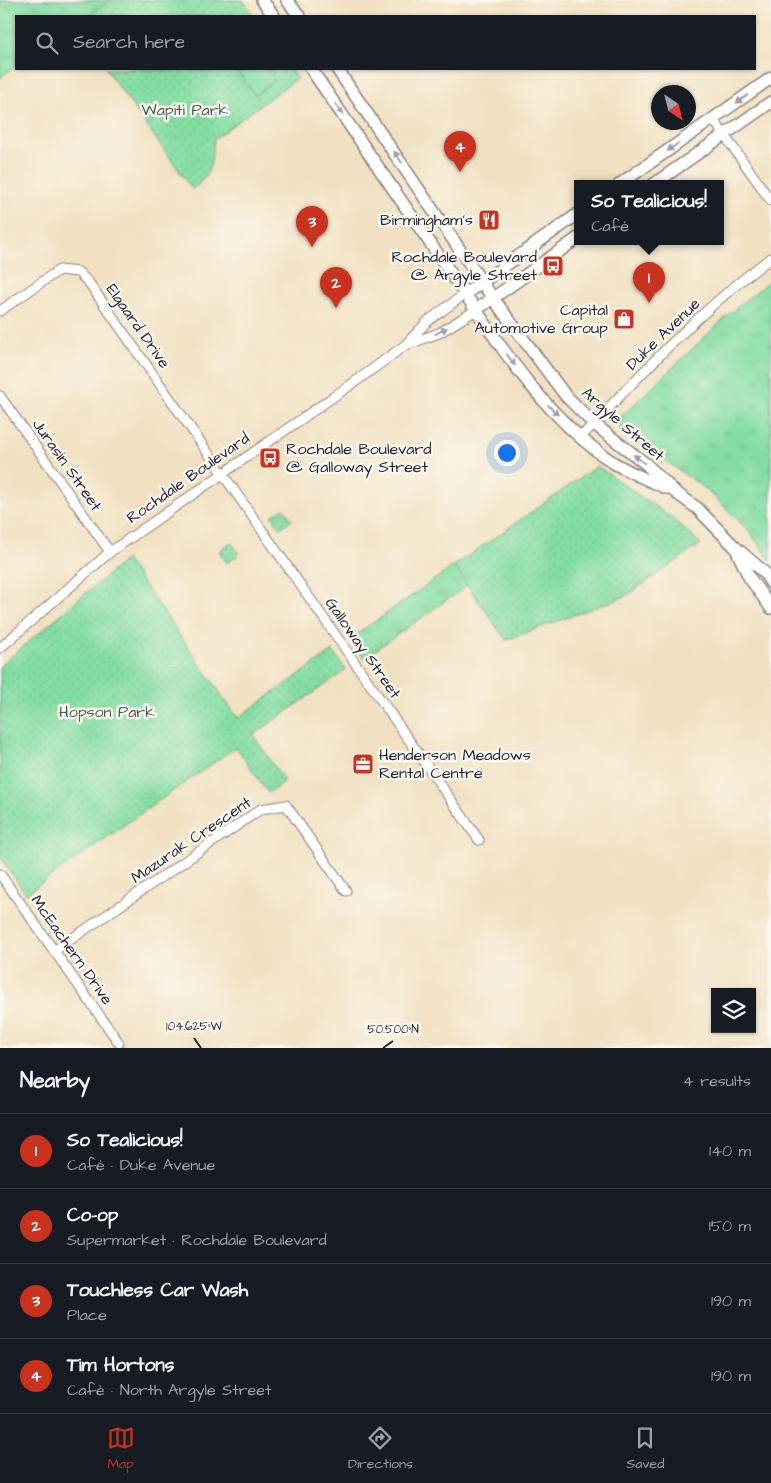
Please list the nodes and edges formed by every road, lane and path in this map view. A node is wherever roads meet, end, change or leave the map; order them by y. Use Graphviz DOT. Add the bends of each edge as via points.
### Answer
graph roads {
  1 [pos="262,0"];
  2 [pos="287,0"];
  3 [pos="273,15"];
  4 [pos="298,15"];
  5 [pos="312,70"];
  6 [pos="338,70"];
  7 [pos="771,78"];
  8 [pos="771,102"];
  9 [pos="713,120"];
  10 [pos="724,136"];
  11 [pos="626,180"];
  12 [pos="660,180"];
  13 [pos="771,202"];
  14 [pos="574,217"];
  15 [pos="574,241"];
  16 [pos="771,258"];
  17 [pos="482,282"];
  18 [pos="465,294"];
  19 [pos="492,297"];
  20 [pos="476,310"];
  21 [pos="0,311"];
  22 [pos="404,346"];
  23 [pos="0,396"];
  24 [pos="594,424"];
  25 [pos="581,438"];
  26 [pos="223,473"];
  27 [pos="675,492"];
  28 [pos="735,547"];
  29 [pos="110,552"];
  30 [pos="771,583"];
  31 [pos="771,608"];
  32 [pos="0,636"];
  33 [pos="3,646"];
  34 [pos="479,840"];
  35 [pos="0,874"];
  36 [pos="346,892"];
  37 [pos="54,951"];
  38 [pos="120,1043"];
  1 -- 3 [label="street"];
  2 -- 4 [label="street"];
  5 -- 18 [label="street, Argyle Street, one-way"];
  17 -- 6 [label="street, Argyle Street, one-way"];
  7 -- 9 [label="street, one-way"];
  8 -- 10 [label="street"];
  9 -- 10 [label="street"];
  9 -- 11 [label="street, one-way"];
  10 -- 12 [label="street"];
  10 -- 13 [label="street"];
  14 -- 17 [label="street, Rochdale Boulevard"];
  15 -- 19 [label="street, Rochdale Boulevard"];
  16 -- 24 [label="street, Duke Avenue" via="734,287 663,353"];
  17 -- 18 [label="street, Rochdale Boulevard"];
  17 -- 19 [label="street, Argyle Street"];
  18 -- 20 [label="street, Argyle Street"];
  18 -- 22 [label="street, Rochdale Boulevard" via="428,321"];
  19 -- 20 [label="street, Rochdale Boulevard"];
  19 -- 24 [label="street, Argyle Street" via="548,374"];
  22 -- 20 [label="street, Rochdale Boulevard, one-way" via="439,333"];
  20 -- 25 [label="street, Argyle Street, one-way" via="526,381"];
  21 -- 26 [label="street, Elgaard Drive" via="59,270 78,272 89,282"];
  22 -- 26 [label="street, Rochdale Boulevard"];
  23 -- 29 [label="street, Jurasin Street"];
  24 -- 25 [label="street, Duke Avenue"];
  27 -- 24 [label="street, Argyle Street, one-way" via="646,464"];
  25 -- 27 [label="street, Argyle Street" via="614,463"];
  26 -- 29 [label="street, Rochdale Boulevard"];
  26 -- 34 [label="street, Galloway Street"];
  27 -- 28 [label="street, Argyle Street" via="697,508"];
  28 -- 30 [label="street, Argyle Street" via="764,572"];
  28 -- 31 [label="street, Argyle Street" via="749,577"];
  29 -- 33 [label="street, Rochdale Boulevard"];
  32 -- 33 [label="street"];
  35 -- 37 [label="street, McEachern Drive"];
  36 -- 37 [label="street, Mazurak Crescent" via="286,805 261,808"];
  37 -- 38 [label="street, McEachern Drive"];
}
